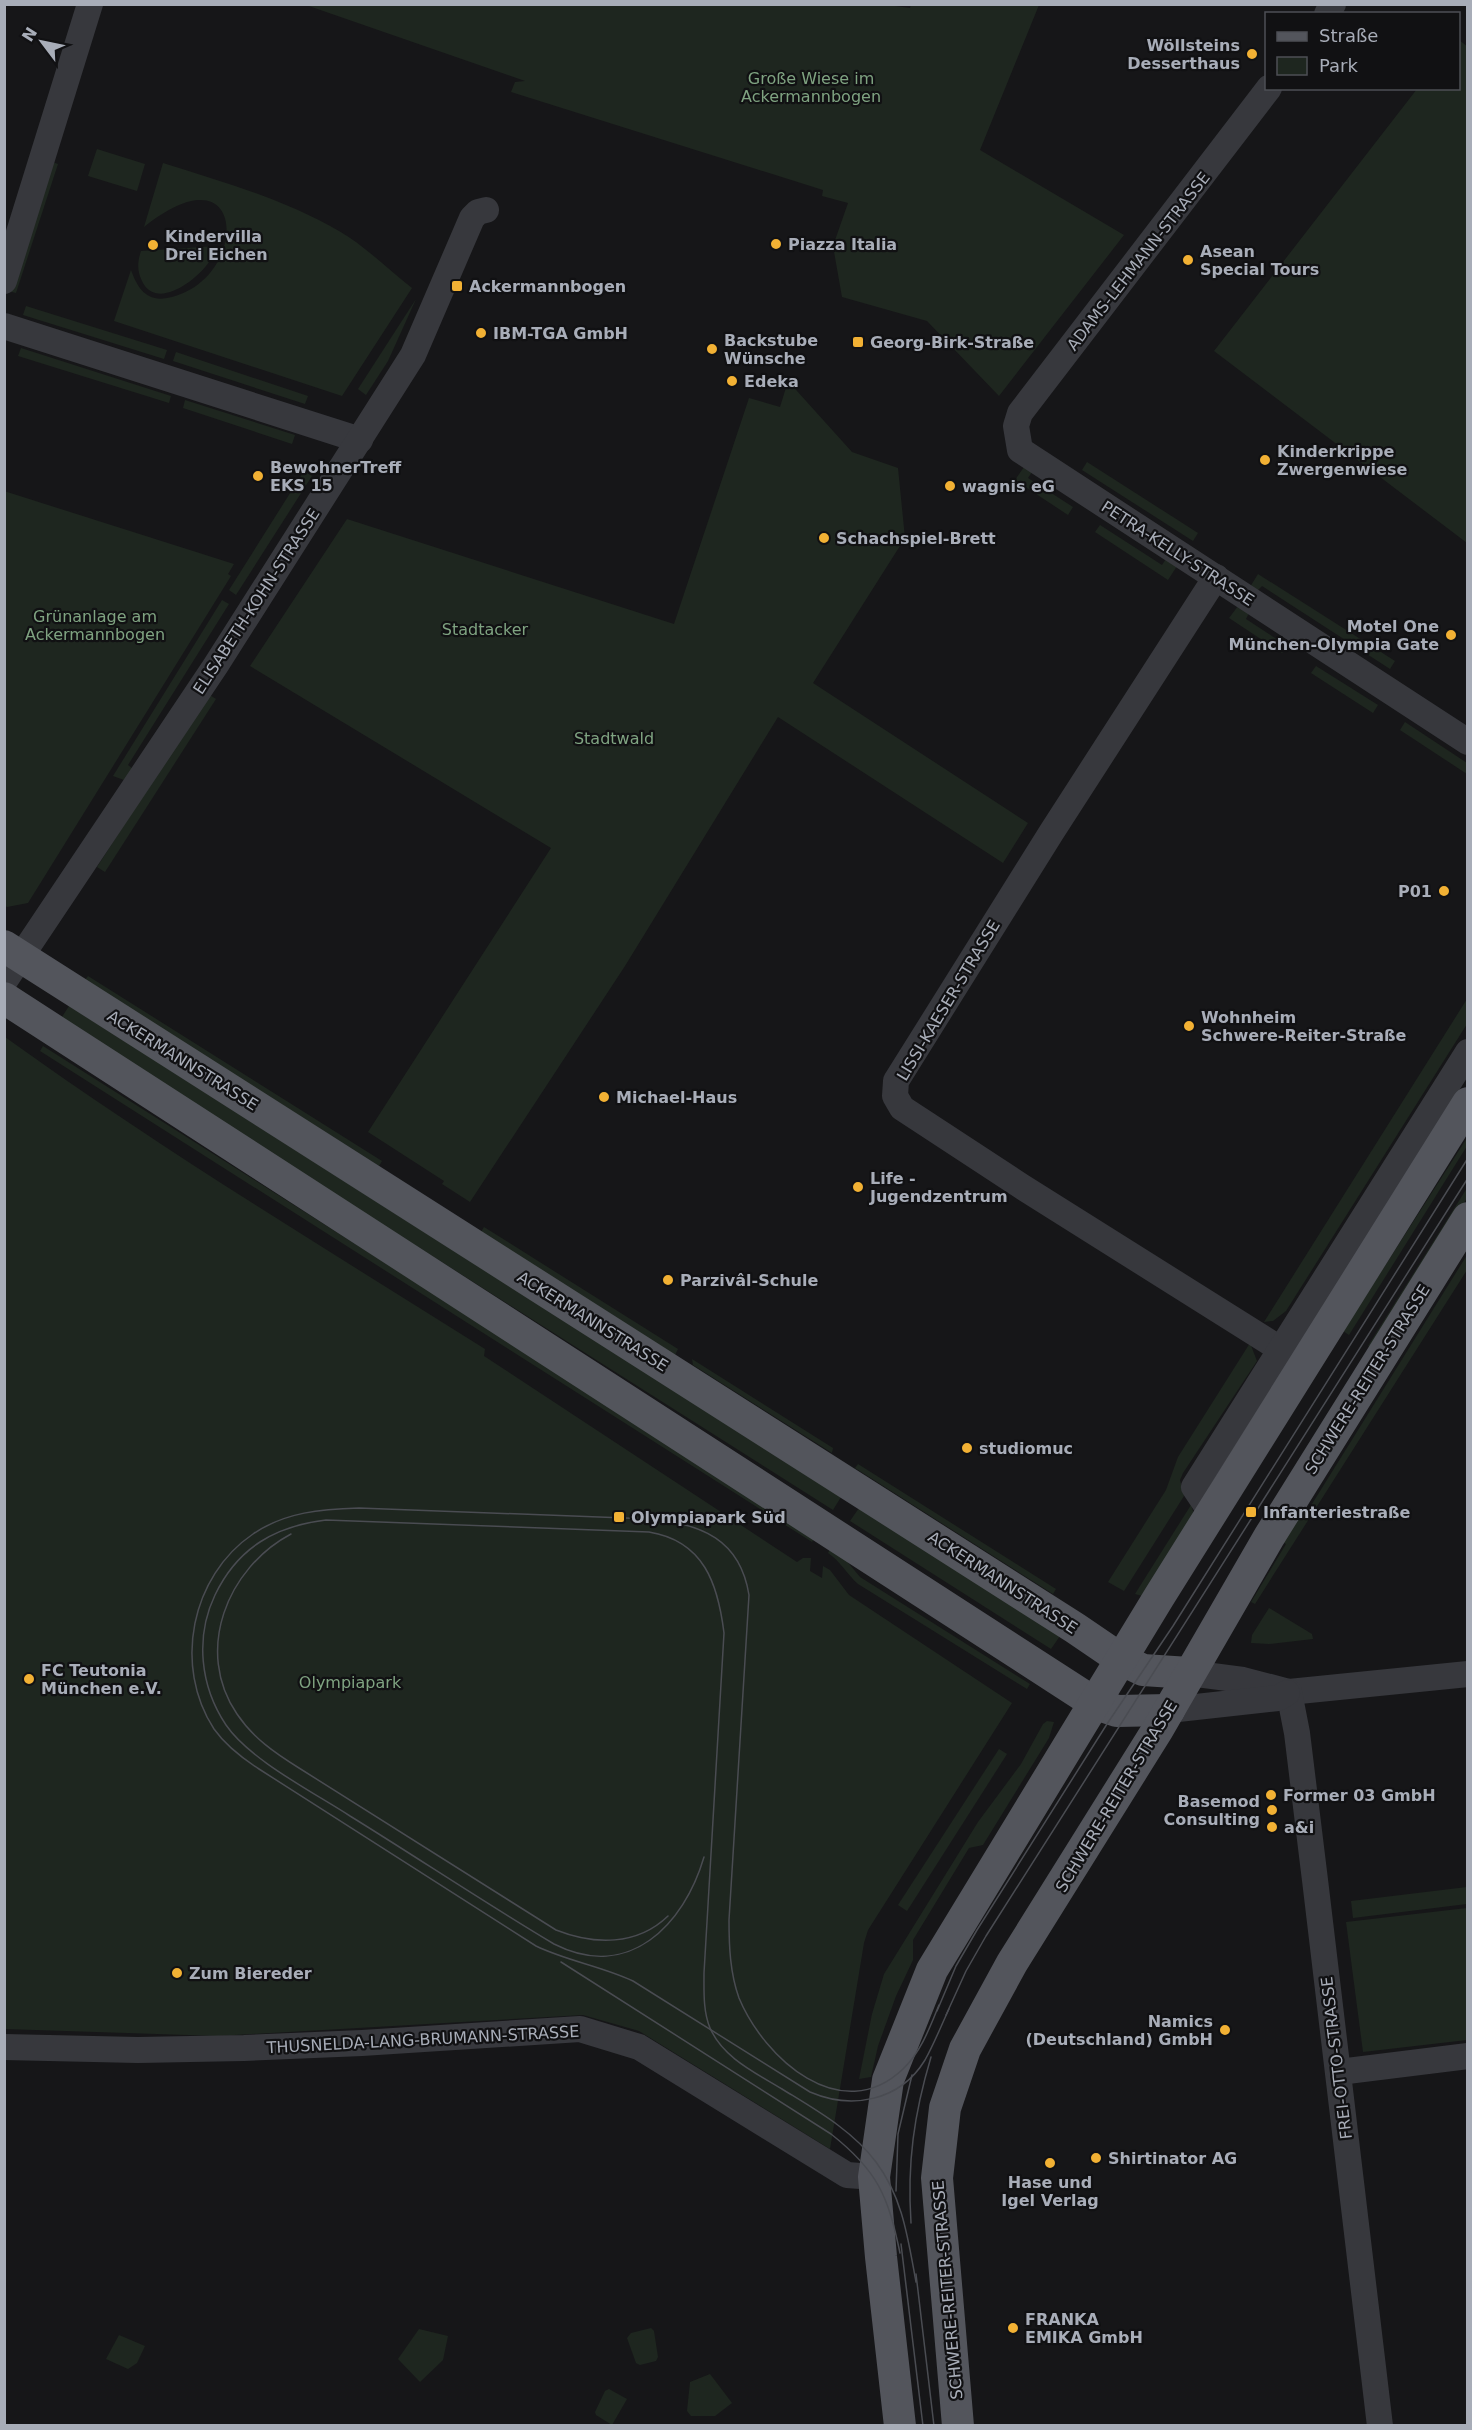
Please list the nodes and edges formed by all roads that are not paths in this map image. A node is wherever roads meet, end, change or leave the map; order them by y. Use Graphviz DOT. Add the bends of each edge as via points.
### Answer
graph roads {
  1 [pos="90,4"];
  2 [pos="1267,90"];
  3 [pos="486,210"];
  4 [pos="4,281"];
  5 [pos="4,326"];
  6 [pos="1017,437"];
  7 [pos="360,440"];
  8 [pos="1216,577"];
  9 [pos="1467,742"];
  10 [pos="10,961"];
  11 [pos="4,998"];
  12 [pos="1467,1052"];
  13 [pos="1467,1103"];
  14 [pos="1467,1218"];
  15 [pos="1280,1349"];
  16 [pos="1212,1514"];
  17 [pos="1122,1660"];
  18 [pos="1189,1673"];
  19 [pos="1467,1674"];
  20 [pos="1289,1692"];
  21 [pos="1096,1704"];
  22 [pos="1169,1710"];
  23 [pos="4,2047"];
  24 [pos="1467,2056"];
  25 [pos="1339,2072"];
  26 [pos="874,2177"];
  27 [pos="900,2426"];
  28 [pos="958,2426"];
  29 [pos="1380,2426"];
  1 -- 4 [label="street"];
  2 -- 6 [label="street, ADAMS-LEHMANN-STRASSE" via="1020,413"];
  3 -- 7 [label="street" via="472,218 413,355"];
  5 -- 7 [label="street"];
  6 -- 8 [label="street, PETRA-KELLY-STRASSE" via="1020,450"];
  7 -- 10 [label="street, ELISABETH-KOHN-STRASSE" via="216,665"];
  8 -- 9 [label="street, PETRA-KELLY-STRASSE"];
  8 -- 15 [label="street, LISSI-KAESER-STRASSE" via="896,1081 895,1096 902,1108"];
  10 -- 17 [label="main road, ACKERMANNSTRASSE"];
  11 -- 21 [label="main road"];
  12 -- 15 [label="street"];
  13 -- 16 [label="main road"];
  14 -- 18 [label="main road, SCHWERE-REITER-STRASSE"];
  15 -- 16 [label="street" via="1194,1487"];
  16 -- 17 [label="main road"];
  17 -- 18 [label="main road, ACKERMANNSTRASSE" via="1148,1672"];
  17 -- 21 [label="main road"];
  18 -- 20 [label="street" via="1243,1680"];
  18 -- 22 [label="main road, SCHWERE-REITER-STRASSE"];
  19 -- 20 [label="street"];
  20 -- 22 [label="street" via="1278,1698"];
  20 -- 25 [label="street, FREI-OTTO-STRASSE"];
  21 -- 22 [label="main road" via="1117,1711"];
  21 -- 26 [label="main road" via="932,1970 888,2080"];
  22 -- 28 [label="main road, SCHWERE-REITER-STRASSE" via="1012,1963 965,2049 945,2108 937,2178"];
  23 -- 26 [label="street, THUSNELDA-LANG-BRUMANN-STRASSE" via="220,2048 580,2029 639,2047 847,2175"];
  24 -- 25 [label="street"];
  25 -- 29 [label="street, FREI-OTTO-STRASSE"];
  26 -- 27 [label="main road"];
}
